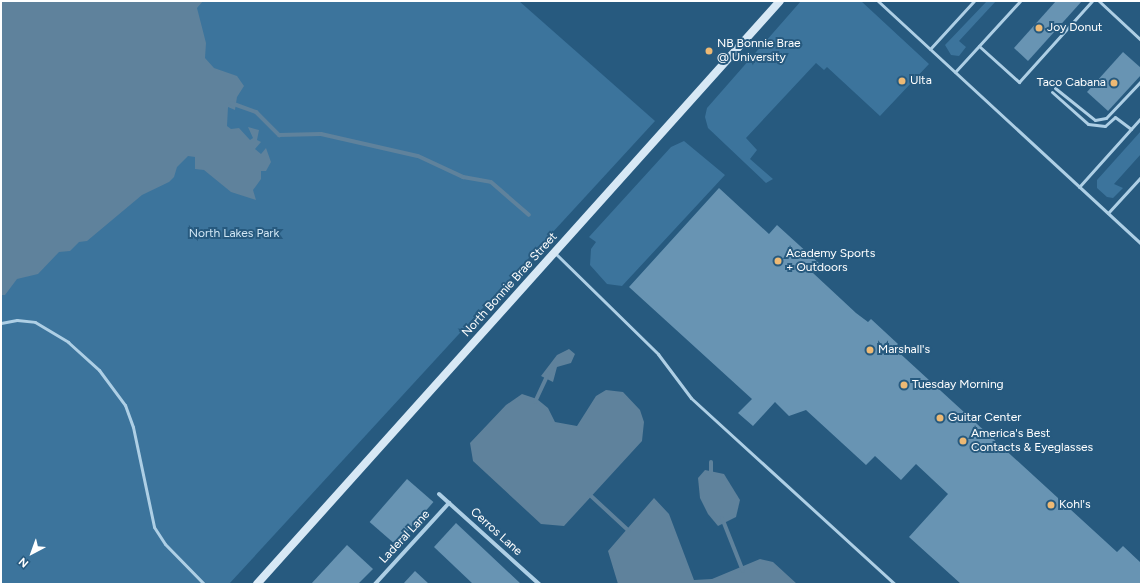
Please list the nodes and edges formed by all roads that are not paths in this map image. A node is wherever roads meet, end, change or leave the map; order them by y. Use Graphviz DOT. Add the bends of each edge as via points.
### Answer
graph roads {
  1 [pos="780,1"];
  2 [pos="878,1"];
  3 [pos="974,1"];
  4 [pos="1020,1"];
  5 [pos="1092,1"];
  6 [pos="1099,1"];
  7 [pos="1141,40"];
  8 [pos="979,46"];
  9 [pos="930,49"];
  10 [pos="955,72"];
  11 [pos="1141,81"];
  12 [pos="1056,88"];
  13 [pos="1052,92"];
  14 [pos="1141,118"];
  15 [pos="1131,129"];
  16 [pos="1141,177"];
  17 [pos="1079,187"];
  18 [pos="1108,213"];
  19 [pos="1141,244"];
  20 [pos="554,253"];
  21 [pos="1,323"];
  22 [pos="439,494"];
  23 [pos="449,503"];
  24 [pos="262,582"];
  25 [pos="204,584"];
  26 [pos="375,584"];
  27 [pos="539,584"];
  28 [pos="895,584"];
  1 -- 20 [label="main road, North Bonnie Brae Street"];
  2 -- 9 [label="lane"];
  3 -- 9 [label="lane"];
  4 -- 8 [label="lane"];
  5 -- 8 [label="lane" via="1019,82"];
  6 -- 7 [label="lane"];
  8 -- 10 [label="lane"];
  9 -- 10 [label="lane"];
  10 -- 17 [label="lane"];
  11 -- 12 [label="lane" via="1106,118 1095,120"];
  13 -- 15 [label="lane" via="1088,124 1106,126 1115,117"];
  14 -- 15 [label="lane"];
  15 -- 17 [label="lane"];
  16 -- 18 [label="lane"];
  17 -- 18 [label="lane"];
  18 -- 19 [label="lane"];
  20 -- 24 [label="main road, North Bonnie Brae Street"];
  20 -- 28 [label="lane" via="658,354 691,398"];
  21 -- 25 [label="lane" via="17,320 35,322 68,342 99,370 125,405 133,427 154,527 165,544"];
  22 -- 23 [label="street, Cerros Lane"];
  23 -- 26 [label="street, Laderal Lane"];
  23 -- 27 [label="street, Cerros Lane"];
}
